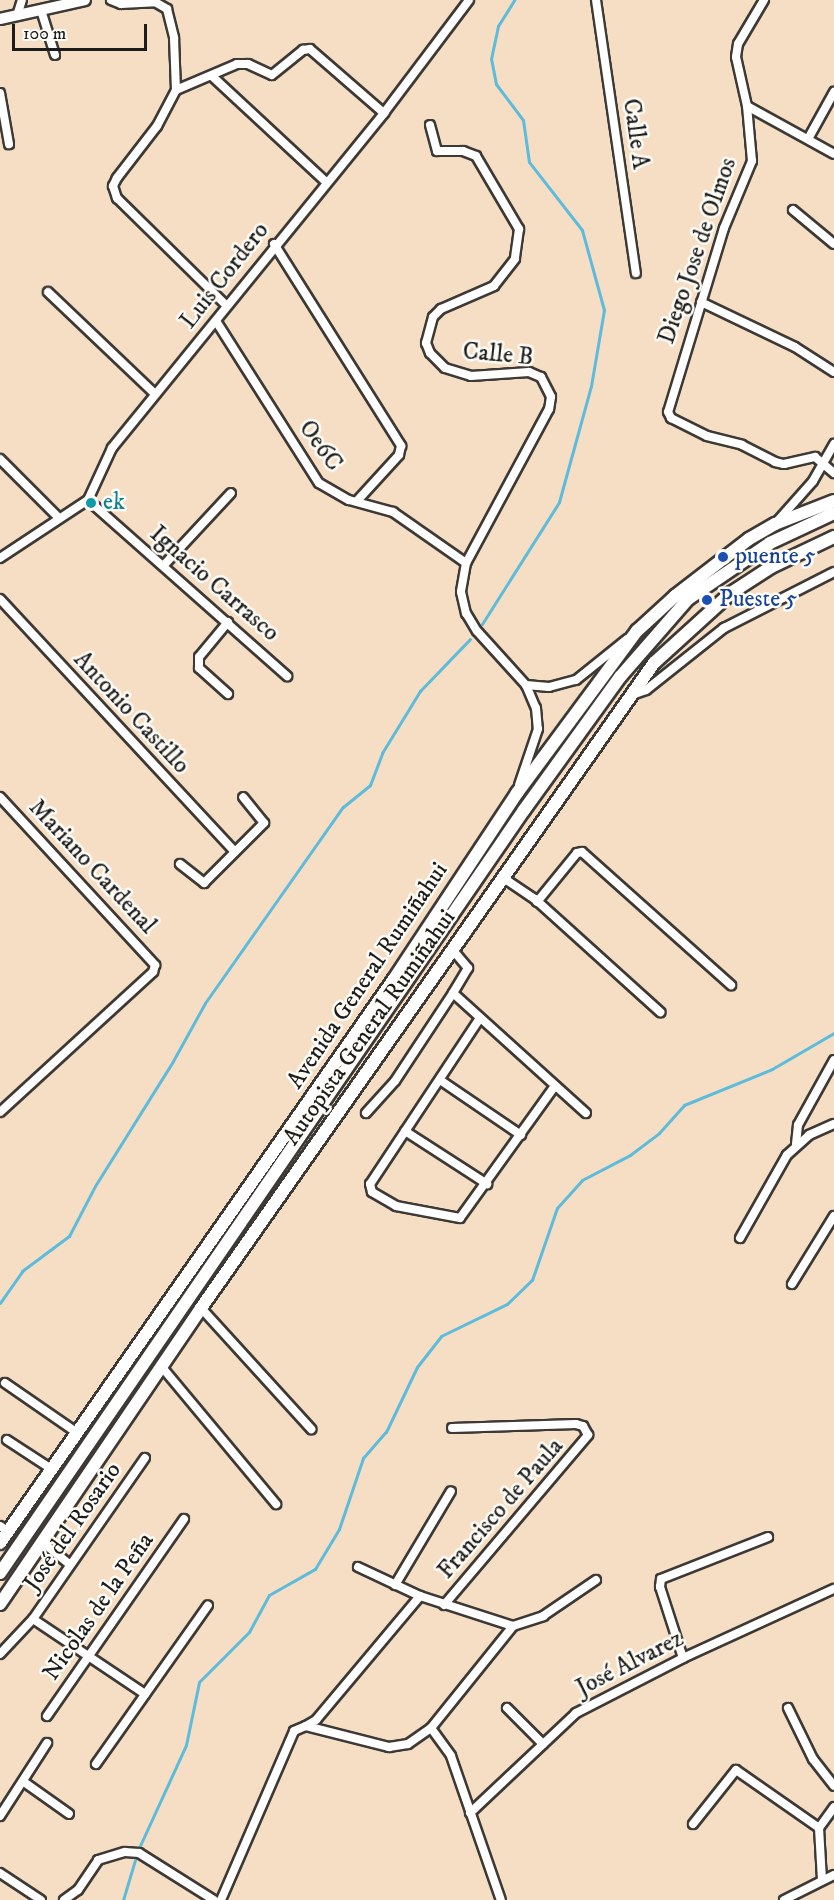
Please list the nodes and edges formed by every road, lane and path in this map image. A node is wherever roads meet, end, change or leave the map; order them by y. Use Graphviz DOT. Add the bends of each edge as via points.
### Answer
graph roads {
  1 [pos="22,0"];
  2 [pos="85,0"];
  3 [pos="111,0"];
  4 [pos="469,0"];
  5 [pos="596,0"];
  6 [pos="764,0"];
  7 [pos="41,10"];
  8 [pos="17,16"];
  9 [pos="0,19"];
  10 [pos="55,55"];
  11 [pos="213,77"];
  12 [pos="176,90"];
  13 [pos="834,92"];
  14 [pos="0,93"];
  15 [pos="747,106"];
  16 [pos="384,113"];
  17 [pos="430,125"];
  18 [pos="808,139"];
  19 [pos="9,144"];
  20 [pos="834,154"];
  21 [pos="325,181"];
  22 [pos="793,210"];
  23 [pos="274,244"];
  24 [pos="834,244"];
  25 [pos="636,273"];
  26 [pos="48,292"];
  27 [pos="701,302"];
  28 [pos="226,305"];
  29 [pos="216,321"];
  30 [pos="834,372"];
  31 [pos="155,393"];
  32 [pos="834,444"];
  33 [pos="0,459"];
  34 [pos="824,462"];
  35 [pos="834,473"];
  36 [pos="231,493"];
  37 [pos="88,500"];
  38 [pos="357,501"];
  39 [pos="834,501"];
  40 [pos="834,513"];
  41 [pos="58,517"];
  42 [pos="775,524"];
  43 [pos="834,537"];
  44 [pos="0,558"];
  45 [pos="466,563"];
  46 [pos="164,565"];
  47 [pos="834,572"];
  48 [pos="0,599"];
  49 [pos="228,622"];
  50 [pos="637,631"];
  51 [pos="287,676"];
  52 [pos="526,685"];
  53 [pos="228,694"];
  54 [pos="629,696"];
  55 [pos="517,793"];
  56 [pos="0,796"];
  57 [pos="243,797"];
  58 [pos="235,852"];
  59 [pos="180,864"];
  60 [pos="502,877"];
  61 [pos="537,902"];
  62 [pos="452,949"];
  63 [pos="731,985"];
  64 [pos="453,993"];
  65 [pos="660,1012"];
  66 [pos="480,1018"];
  67 [pos="834,1060"];
  68 [pos="440,1080"];
  69 [pos="555,1086"];
  70 [pos="0,1112"];
  71 [pos="366,1113"];
  72 [pos="586,1113"];
  73 [pos="834,1124"];
  74 [pos="405,1131"];
  75 [pos="521,1135"];
  76 [pos="796,1144"];
  77 [pos="488,1184"];
  78 [pos="834,1216"];
  79 [pos="740,1238"];
  80 [pos="792,1284"];
  81 [pos="201,1308"];
  82 [pos="161,1366"];
  83 [pos="5,1383"];
  84 [pos="452,1428"];
  85 [pos="311,1429"];
  86 [pos="76,1432"];
  87 [pos="7,1440"];
  88 [pos="145,1458"];
  89 [pos="50,1468"];
  90 [pos="451,1491"];
  91 [pos="276,1504"];
  92 [pos="184,1519"];
  93 [pos="4,1528"];
  94 [pos="768,1538"];
  95 [pos="42,1542"];
  96 [pos="0,1543"];
  97 [pos="70,1564"];
  98 [pos="358,1567"];
  99 [pos="0,1573"];
  100 [pos="596,1580"];
  101 [pos="395,1585"];
  102 [pos="834,1589"];
  103 [pos="420,1596"];
  104 [pos="0,1604"];
  105 [pos="208,1605"];
  106 [pos="444,1605"];
  107 [pos="33,1619"];
  108 [pos="513,1626"];
  109 [pos="0,1654"];
  110 [pos="88,1656"];
  111 [pos="683,1658"];
  112 [pos="145,1694"];
  113 [pos="507,1708"];
  114 [pos="788,1708"];
  115 [pos="47,1716"];
  116 [pos="306,1726"];
  117 [pos="431,1728"];
  118 [pos="47,1743"];
  119 [pos="543,1744"];
  120 [pos="96,1764"];
  121 [pos="24,1782"];
  122 [pos="834,1786"];
  123 [pos="834,1807"];
  124 [pos="69,1814"];
  125 [pos="470,1814"];
  126 [pos="0,1816"];
  127 [pos="693,1824"];
  128 [pos="819,1828"];
  129 [pos="0,1873"];
  130 [pos="834,1875"];
  131 [pos="822,1880"];
  132 [pos="41,1900"];
  133 [pos="64,1900"];
  134 [pos="214,1900"];
  135 [pos="221,1900"];
  136 [pos="501,1900"];
  137 [pos="784,1900"];
  1 -- 8 [label="street"];
  2 -- 7 [label="main road"];
  3 -- 12 [label="street" via="121,4 155,2 167,9 174,38"];
  4 -- 16 [label="street, Luis Cordero"];
  5 -- 25 [label="street, Calle A"];
  6 -- 15 [label="street, Diego Jose de Olmos" via="738,44 736,57"];
  7 -- 8 [label="main road"];
  7 -- 10 [label="street"];
  8 -- 9 [label="main road"];
  11 -- 12 [label="street"];
  11 -- 16 [label="street" via="237,64 248,64 272,75 303,50 310,49"];
  11 -- 21 [label="street"];
  12 -- 28 [label="street" via="157,126 113,186 117,198"];
  13 -- 18 [label="street"];
  14 -- 19 [label="street"];
  15 -- 18 [label="street"];
  15 -- 27 [label="street, Diego Jose de Olmos" via="752,161 724,228"];
  16 -- 21 [label="street, Luis Cordero"];
  17 -- 45 [label="street, Calle B" via="437,151 463,151 476,156 519,230 515,258 494,286 441,309 433,317 426,343 430,353 445,368 471,376 529,372 541,377 550,397 549,408"];
  18 -- 20 [label="street"];
  21 -- 23 [label="street, Luis Cordero"];
  22 -- 24 [label="street"];
  23 -- 28 [label="street, Luis Cordero"];
  23 -- 38 [label="street" via="401,446"];
  26 -- 31 [label="street"];
  27 -- 30 [label="street" via="795,347"];
  27 -- 34 [label="street, Diego Jose de Olmos" via="668,412 672,418 775,462 784,464 815,457"];
  28 -- 29 [label="street, Luis Cordero"];
  29 -- 31 [label="street, Luis Cordero"];
  29 -- 38 [label="street, Oe6C" via="314,476 335,494"];
  31 -- 37 [label="street, Luis Cordero" via="112,448"];
  32 -- 34 [label="street"];
  33 -- 41 [label="street"];
  34 -- 35 [label="street"];
  34 -- 42 [label="street" via="813,481"];
  36 -- 46 [label="street"];
  37 -- 41 [label="street"];
  37 -- 46 [label="street, Ignacio Carrasco"];
  38 -- 45 [label="street, Oe6C" via="393,512"];
  39 -- 42 [label="main road, Avenida General Rumiñahui"];
  40 -- 99 [label="main road, Autopista General Rumiñahui" via="770,543 688,599 620,677 510,830"];
  41 -- 44 [label="street"];
  42 -- 50 [label="main road, Avenida General Rumiñahui" via="723,557"];
  43 -- 54 [label="main road, Autopista General Rumiñahui" via="771,567 731,593 654,663"];
  45 -- 52 [label="street, Calle B" via="461,592 466,613 477,632"];
  46 -- 49 [label="street, Ignacio Carrasco"];
  47 -- 54 [label="street" via="724,628 645,690"];
  48 -- 58 [label="street, Antonio Castillo"];
  49 -- 51 [label="street, Ignacio Carrasco"];
  49 -- 53 [label="street" via="199,657 199,668"];
  50 -- 52 [label="street" via="576,680 549,687"];
  50 -- 55 [label="main road, Avenida General Rumiñahui"];
  52 -- 55 [label="street, Calle B" via="536,708 538,729"];
  54 -- 60 [label="main road, Autopista General Rumiñahui"];
  55 -- 86 [label="main road, Avenida General Rumiñahui" via="394,979"];
  56 -- 70 [label="street, Mariano Cardenal" via="155,965 153,972"];
  57 -- 58 [label="street" via="264,823"];
  58 -- 59 [label="street" via="204,883"];
  60 -- 61 [label="street"];
  60 -- 62 [label="main road, Autopista General Rumiñahui"];
  61 -- 63 [label="street" via="576,853 582,852"];
  61 -- 65 [label="street"];
  62 -- 64 [label="street" via="468,968"];
  62 -- 81 [label="main road, Autopista General Rumiñahui"];
  64 -- 66 [label="street"];
  64 -- 71 [label="street" via="395,1081"];
  66 -- 68 [label="street"];
  66 -- 69 [label="street"];
  67 -- 76 [label="street" via="798,1125"];
  68 -- 74 [label="street"];
  68 -- 75 [label="street"];
  69 -- 72 [label="street"];
  69 -- 75 [label="street"];
  73 -- 76 [label="street"];
  74 -- 77 [label="street"];
  74 -- 77 [label="street" via="370,1184 372,1192 396,1206 453,1218 467,1214"];
  75 -- 77 [label="street"];
  76 -- 79 [label="street"];
  78 -- 80 [label="street"];
  81 -- 82 [label="main road, Autopista General Rumiñahui"];
  81 -- 85 [label="street"];
  82 -- 91 [label="street"];
  82 -- 95 [label="main road, Autopista General Rumiñahui"];
  83 -- 86 [label="street"];
  84 -- 106 [label="street, Francisco de Paula" via="576,1424 588,1435"];
  86 -- 89 [label="main road, Avenida General Rumiñahui"];
  87 -- 89 [label="street"];
  88 -- 97 [label="street, José del Rosario"];
  89 -- 93 [label="main road, Avenida General Rumiñahui"];
  90 -- 101 [label="street"];
  92 -- 110 [label="street, Nicolas de la Peña"];
  93 -- 96 [label="main road, Avenida General Rumiñahui"];
  94 -- 111 [label="street" via="661,1579 660,1587"];
  95 -- 97 [label="street"];
  95 -- 104 [label="main road, Autopista General Rumiñahui"];
  97 -- 107 [label="street, José del Rosario"];
  98 -- 101 [label="street"];
  100 -- 108 [label="street" via="543,1616"];
  101 -- 103 [label="street"];
  102 -- 111 [label="street, José Alvarez"];
  103 -- 106 [label="street"];
  103 -- 116 [label="street, Francisco de Paula" via="316,1720"];
  105 -- 112 [label="street"];
  106 -- 108 [label="street"];
  107 -- 109 [label="street, José del Rosario"];
  107 -- 110 [label="street"];
  108 -- 117 [label="street"];
  110 -- 112 [label="street"];
  110 -- 115 [label="street, Nicolas de la Peña"];
  111 -- 119 [label="street, José Alvarez" via="576,1713"];
  112 -- 120 [label="street"];
  113 -- 119 [label="street"];
  114 -- 122 [label="street" via="813,1759"];
  116 -- 117 [label="street" via="389,1747 408,1744"];
  116 -- 135 [label="street" via="294,1731"];
  117 -- 125 [label="street" via="451,1756"];
  118 -- 121 [label="street"];
  119 -- 125 [label="street, José Alvarez"];
  121 -- 124 [label="street"];
  121 -- 126 [label="street"];
  123 -- 128 [label="street"];
  125 -- 136 [label="street"];
  127 -- 128 [label="street" via="736,1770"];
  128 -- 131 [label="street"];
  129 -- 132 [label="street"];
  130 -- 131 [label="street"];
  131 -- 137 [label="street"];
  133 -- 134 [label="street" via="78,1890 87,1871 98,1860 125,1852 140,1853"];
}
